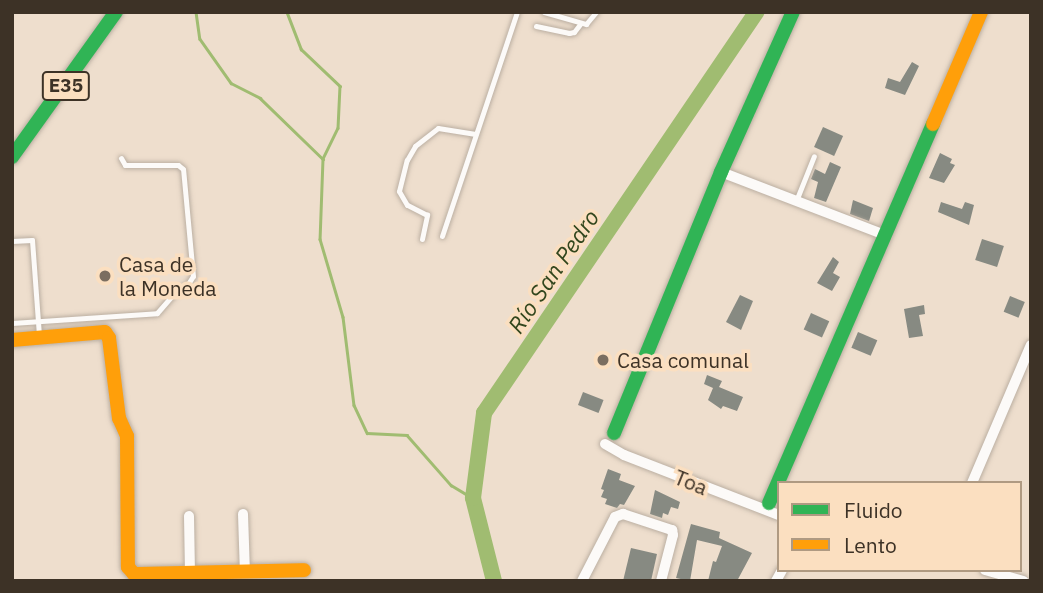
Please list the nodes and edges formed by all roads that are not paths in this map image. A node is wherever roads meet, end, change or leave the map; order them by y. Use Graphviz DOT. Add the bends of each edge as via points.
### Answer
graph roads {
  1 [pos="117,12"];
  2 [pos="517,12"];
  3 [pos="544,12"];
  4 [pos="596,12"];
  5 [pos="793,12"];
  6 [pos="981,12"];
  7 [pos="581,23"];
  8 [pos="536,26"];
  9 [pos="476,134"];
  10 [pos="814,156"];
  11 [pos="12,157"];
  12 [pos="121,158"];
  13 [pos="721,172"];
  14 [pos="796,201"];
  15 [pos="885,235"];
  16 [pos="442,236"];
  17 [pos="422,239"];
  18 [pos="12,241"];
  19 [pos="38,321"];
  20 [pos="12,323"];
  21 [pos="39,337"];
  22 [pos="12,340"];
  23 [pos="1031,345"];
  24 [pos="609,438"];
  25 [pos="779,481"];
  26 [pos="973,481"];
  27 [pos="777,485"];
  28 [pos="769,503"];
  29 [pos="243,514"];
  30 [pos="777,514"];
  31 [pos="189,516"];
  32 [pos="304,570"];
  33 [pos="992,572"];
  34 [pos="244,573"];
  35 [pos="190,574"];
  36 [pos="129,576"];
  37 [pos="582,581"];
  38 [pos="661,581"];
  39 [pos="1023,581"];
  1 -- 11 [label="main road, E35"];
  2 -- 9 [label="lane"];
  3 -- 7 [label="lane"];
  4 -- 7 [label="lane" via="589,23"];
  5 -- 13 [label="main road"];
  6 -- 15 [label="main road"];
  7 -- 8 [label="lane" via="569,33"];
  9 -- 16 [label="lane"];
  9 -- 17 [label="lane" via="438,128 415,146 407,160 399,191 407,205 427,215"];
  10 -- 14 [label="lane"];
  12 -- 19 [label="lane" via="125,165 178,165 183,169 192,276 157,313"];
  13 -- 14 [label="street"];
  13 -- 24 [label="main road"];
  14 -- 15 [label="street"];
  15 -- 25 [label="main road"];
  18 -- 19 [label="lane" via="32,240"];
  19 -- 20 [label="lane"];
  19 -- 21 [label="lane"];
  21 -- 22 [label="main road"];
  21 -- 36 [label="main road" via="105,332 109,338 118,418 127,436"];
  23 -- 26 [label="street"];
  24 -- 30 [label="street, Toa" via="637,460"];
  27 -- 28 [label="main road"];
  29 -- 34 [label="street"];
  31 -- 35 [label="street"];
  32 -- 34 [label="main road"];
  33 -- 39 [label="street"];
  34 -- 35 [label="main road"];
  35 -- 36 [label="main road"];
  37 -- 38 [label="street" via="615,517 626,514 673,532"];
}
